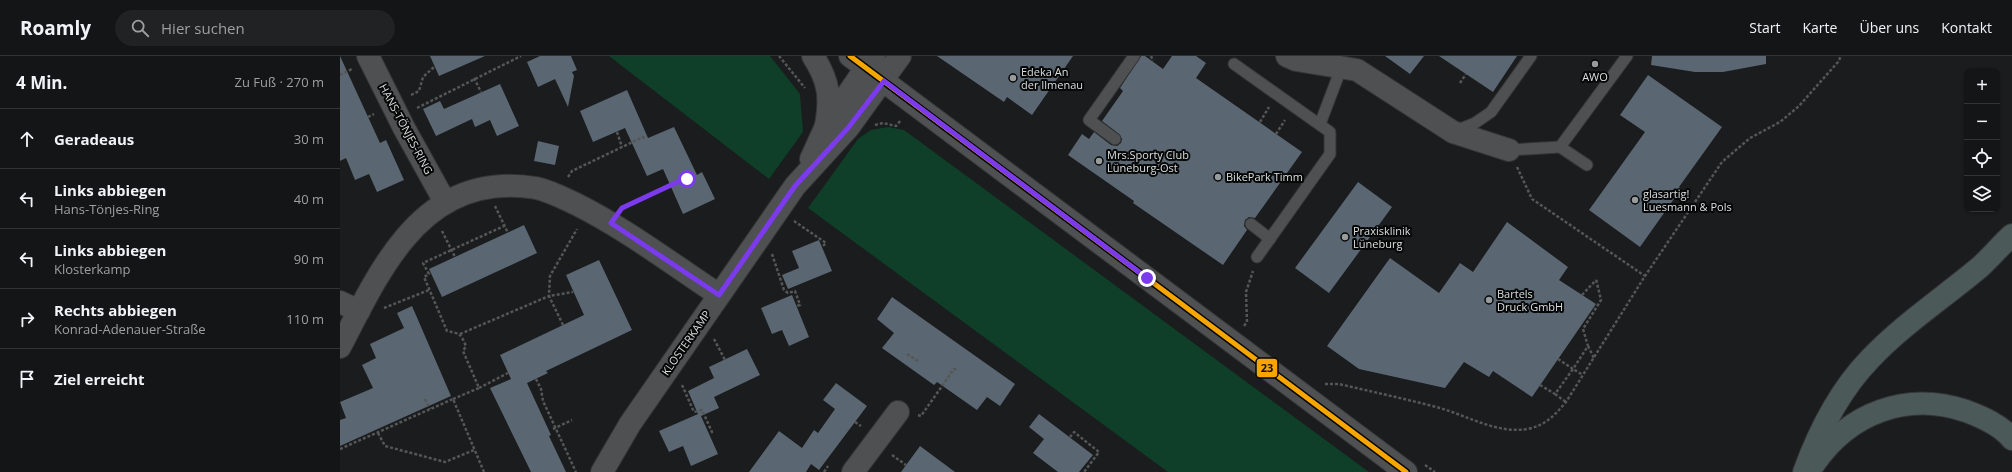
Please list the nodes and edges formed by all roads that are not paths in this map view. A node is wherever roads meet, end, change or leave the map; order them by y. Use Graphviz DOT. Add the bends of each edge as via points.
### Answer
graph roads {
  1 [pos="368,56"];
  2 [pos="813,56"];
  3 [pos="900,56"];
  4 [pos="1134,56"];
  5 [pos="1287,56"];
  6 [pos="1531,56"];
  7 [pos="1627,56"];
  8 [pos="863,60"];
  9 [pos="1234,64"];
  10 [pos="1342,66"];
  11 [pos="884,81"];
  12 [pos="1320,124"];
  13 [pos="826,126"];
  14 [pos="1453,132"];
  15 [pos="1115,139"];
  16 [pos="1560,147"];
  17 [pos="1509,150"];
  18 [pos="1586,165"];
  19 [pos="801,180"];
  20 [pos="439,206"];
  21 [pos="1251,224"];
  22 [pos="2012,235"];
  23 [pos="1270,239"];
  24 [pos="1257,257"];
  25 [pos="719,295"];
  26 [pos="350,307"];
  27 [pos="340,347"];
  28 [pos="898,412"];
  29 [pos="2012,439"];
  30 [pos="604,471"];
  31 [pos="853,472"];
  32 [pos="1406,472"];
  33 [pos="1804,472"];
  34 [pos="1809,472"];
  1 -- 20 [label="street, HANS-TÖNJES-RING"];
  2 -- 13 [label="street, KLOSTERKAMP" via="821,68 828,88"];
  3 -- 11 [label="street, KLOSTERKAMP"];
  4 -- 15 [label="lane" via="1090,120"];
  5 -- 10 [label="street" via="1296,60"];
  6 -- 14 [label="lane" via="1491,112 1475,123"];
  7 -- 16 [label="lane"];
  8 -- 11 [label="street"];
  8 -- 13 [label="street, KLOSTERKAMP"];
  9 -- 12 [label="lane"];
  10 -- 12 [label="lane"];
  10 -- 14 [label="street" via="1366,74"];
  11 -- 19 [label="street, KLOSTERKAMP" via="848,128"];
  11 -- 32 [label="street"];
  12 -- 23 [label="lane" via="1330,132 1330,154"];
  13 -- 19 [label="street, KLOSTERKAMP"];
  14 -- 17 [label="street"];
  16 -- 17 [label="lane"];
  16 -- 18 [label="lane"];
  19 -- 25 [label="street, KLOSTERKAMP"];
  20 -- 25 [label="street" via="466,192 487,187 538,188 558,195 611,223"];
  20 -- 26 [label="street" via="405,238"];
  21 -- 23 [label="lane"];
  22 -- 33 [label="highway" via="1981,266 1897,333 1869,360 1830,412 1816,439"];
  23 -- 24 [label="lane"];
  25 -- 30 [label="street, KLOSTERKAMP" via="630,424"];
  26 -- 27 [label="street"];
  28 -- 31 [label="street"];
  29 -- 34 [label="highway" via="1984,418 1951,406 1912,402 1880,411 1849,426 1826,447"];
}
